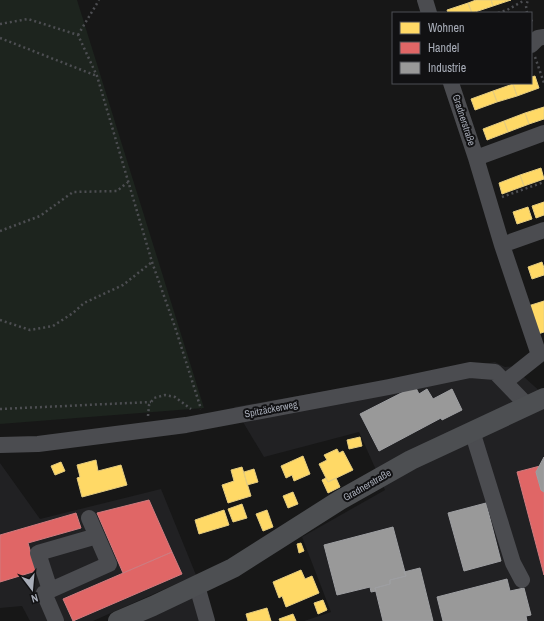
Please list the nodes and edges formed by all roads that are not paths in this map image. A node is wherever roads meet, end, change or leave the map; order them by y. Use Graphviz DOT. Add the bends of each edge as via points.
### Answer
graph roads {
  1 [pos="425,0"];
  2 [pos="429,12"];
  3 [pos="544,37"];
  4 [pos="532,44"];
  5 [pos="451,84"];
  6 [pos="544,133"];
  7 [pos="476,158"];
  8 [pos="544,230"];
  9 [pos="502,245"];
  10 [pos="541,355"];
  11 [pos="504,382"];
  12 [pos="536,401"];
  13 [pos="472,431"];
  14 [pos="0,445"];
  15 [pos="89,518"];
  16 [pos="97,536"];
  17 [pos="522,580"];
  18 [pos="197,586"];
  19 [pos="50,590"];
  20 [pos="56,621"];
  21 [pos="118,621"];
  22 [pos="207,621"];
  1 -- 2 [label="street"];
  3 -- 4 [label="street" via="538,38"];
  5 -- 7 [label="street, Gradnerstraße"];
  6 -- 7 [label="street, Gradnerstraße"];
  7 -- 9 [label="street, Gradnerstraße"];
  8 -- 9 [label="street"];
  9 -- 10 [label="street, Gradnerstraße"];
  10 -- 11 [label="street, Gradnerstraße"];
  11 -- 12 [label="street, Spitzäckerweg"];
  11 -- 14 [label="street, Spitzäckerweg" via="495,372 470,370 150,430 38,444"];
  12 -- 13 [label="main road, Gradnerstraße"];
  13 -- 17 [label="street" via="513,564"];
  13 -- 18 [label="main road, Gradnerstraße" via="411,460 340,500 233,568"];
  15 -- 16 [label="street"];
  16 -- 19 [label="street" via="109,564"];
  16 -- 19 [label="street" via="38,553"];
  18 -- 21 [label="main road, Gradnerstraße"];
  18 -- 22 [label="street"];
  19 -- 20 [label="street" via="44,593"];
}
